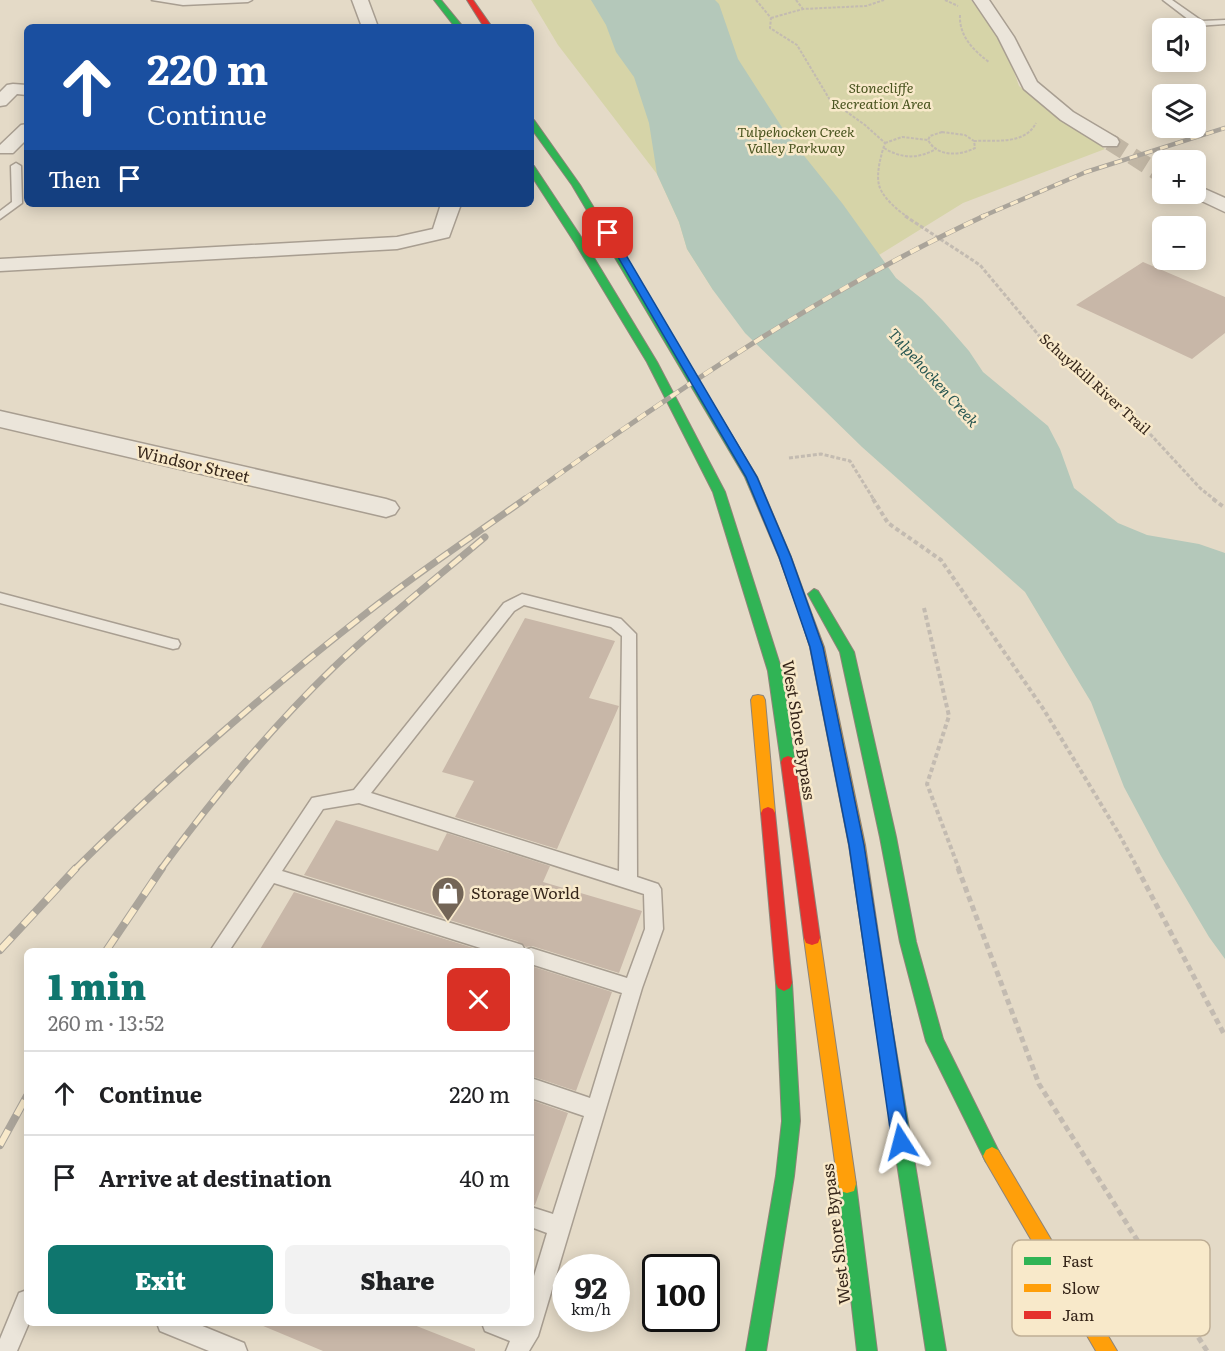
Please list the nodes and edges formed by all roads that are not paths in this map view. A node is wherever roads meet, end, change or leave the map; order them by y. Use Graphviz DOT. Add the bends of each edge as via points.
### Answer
graph roads {
  1 [pos="156,0"];
  2 [pos="248,0"];
  3 [pos="360,0"];
  4 [pos="437,0"];
  5 [pos="470,0"];
  6 [pos="981,0"];
  7 [pos="1167,0"];
  8 [pos="1225,22"];
  9 [pos="369,24"];
  10 [pos="457,24"];
  11 [pos="486,24"];
  12 [pos="24,90"];
  13 [pos="0,102"];
  14 [pos="534,116"];
  15 [pos="24,132"];
  16 [pos="1110,142"];
  17 [pos="3,149"];
  18 [pos="16,166"];
  19 [pos="534,173"];
  20 [pos="1206,196"];
  21 [pos="1225,206"];
  22 [pos="450,207"];
  23 [pos="0,216"];
  24 [pos="0,265"];
  25 [pos="0,419"];
  26 [pos="757,491"];
  27 [pos="386,508"];
  28 [pos="748,585"];
  29 [pos="0,598"];
  30 [pos="173,644"];
  31 [pos="754,651"];
  32 [pos="757,684"];
  33 [pos="359,796"];
  34 [pos="269,874"];
  35 [pos="628,881"];
  36 [pos="221,948"];
  37 [pos="506,948"];
  38 [pos="534,957"];
  39 [pos="633,988"];
  40 [pos="534,1089"];
  41 [pos="596,1110"];
  42 [pos="534,1218"];
  43 [pos="560,1227"];
  44 [pos="1041,1240"];
  45 [pos="24,1308"];
  46 [pos="534,1308"];
  47 [pos="175,1326"];
  48 [pos="503,1326"];
  49 [pos="526,1333"];
  50 [pos="1098,1336"];
  51 [pos="6,1351"];
  52 [pos="236,1351"];
  53 [pos="756,1351"];
  54 [pos="867,1351"];
  55 [pos="936,1351"];
  56 [pos="1107,1351"];
  1 -- 2 [label="lane"];
  3 -- 9 [label="street"];
  4 -- 10 [label="highway"];
  5 -- 11 [label="highway"];
  6 -- 16 [label="street" via="1006,37 1030,85 1067,116"];
  7 -- 8 [label="lane" via="1200,24"];
  12 -- 13 [label="street" via="13,89"];
  14 -- 26 [label="highway, West Shore Bypass"];
  15 -- 17 [label="street"];
  17 -- 18 [label="street"];
  18 -- 23 [label="lane" via="17,203"];
  19 -- 28 [label="highway, West Shore Bypass" via="652,362 719,492"];
  20 -- 21 [label="street"];
  22 -- 24 [label="street" via="442,233 397,243"];
  25 -- 27 [label="street, Windsor Street"];
  26 -- 44 [label="highway" via="847,652 908,942 935,1041 987,1148"];
  26 -- 55 [label="highway, West Shore Bypass" via="817,647 856,845"];
  28 -- 31 [label="highway"];
  28 -- 54 [label="highway, West Shore Bypass" via="775,671"];
  29 -- 30 [label="lane"];
  32 -- 53 [label="highway" via="788,1033 791,1121"];
  33 -- 34 [label="lane" via="318,802"];
  33 -- 35 [label="lane"];
  33 -- 35 [label="lane" via="509,607 522,599 616,622 629,634"];
  34 -- 36 [label="lane"];
  34 -- 37 [label="lane"];
  35 -- 39 [label="lane" via="652,889 654,929"];
  38 -- 39 [label="lane"];
  39 -- 41 [label="lane"];
  40 -- 41 [label="lane"];
  41 -- 43 [label="lane"];
  42 -- 43 [label="lane"];
  43 -- 46 [label="lane"];
  45 -- 51 [label="lane"];
  47 -- 52 [label="lane"];
  48 -- 49 [label="lane"];
  50 -- 56 [label="highway"];
}
